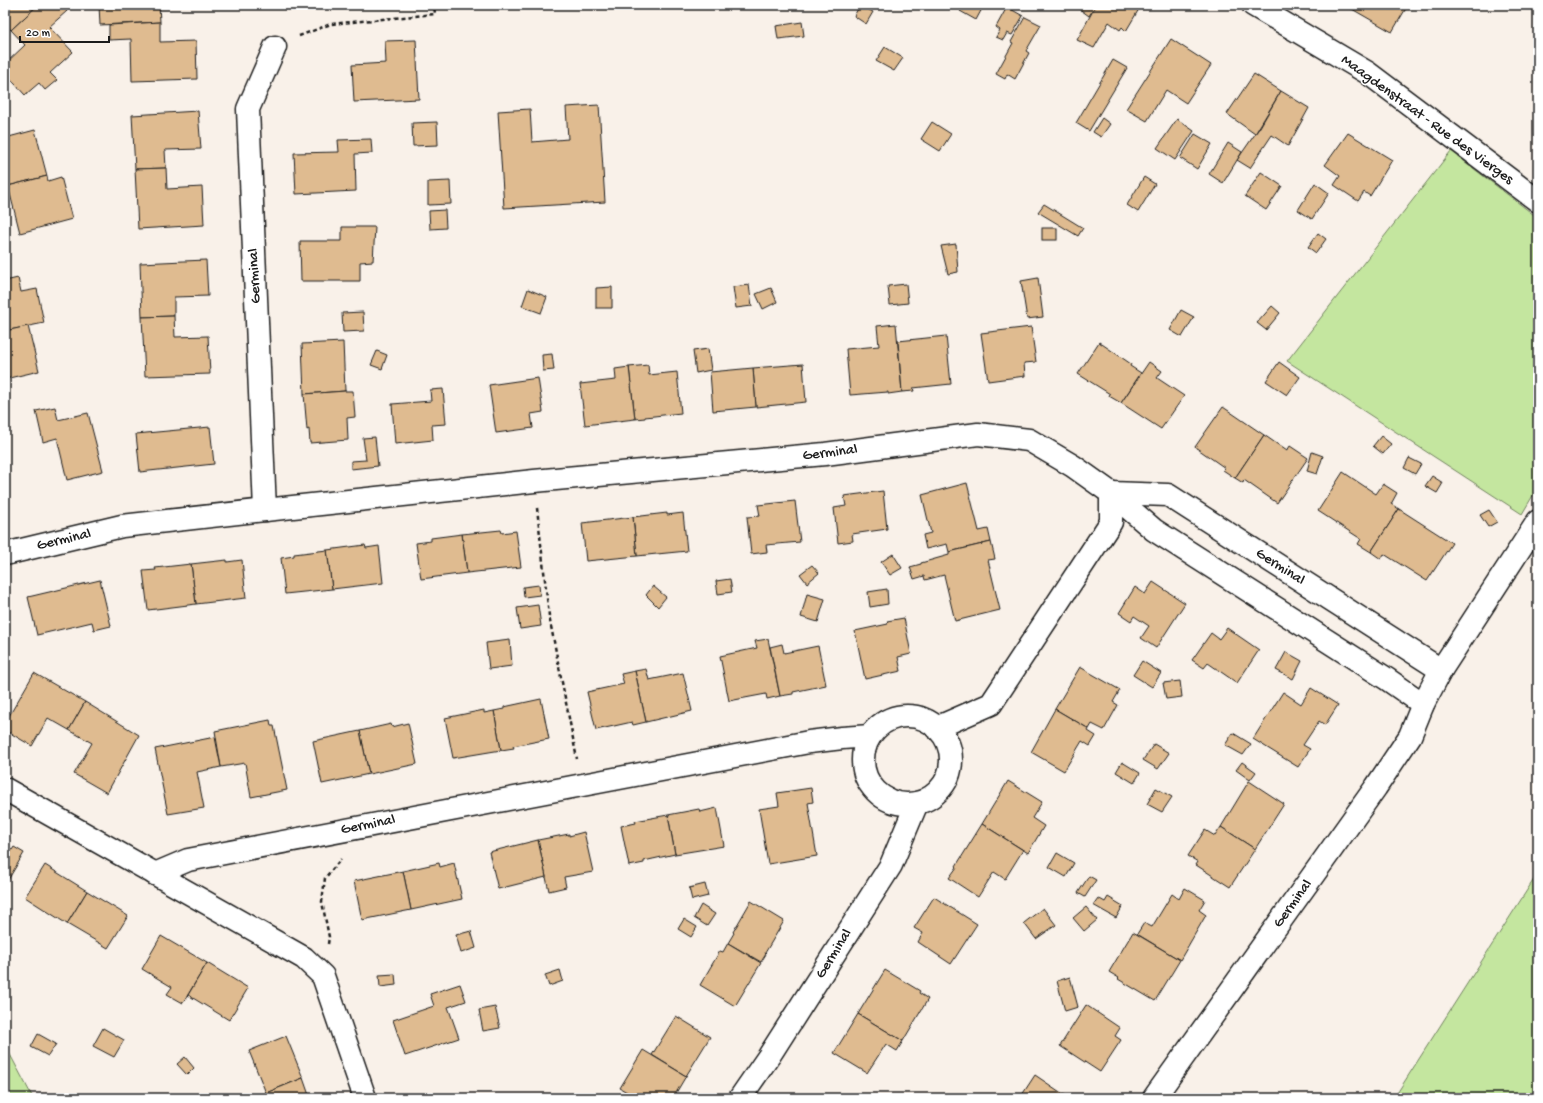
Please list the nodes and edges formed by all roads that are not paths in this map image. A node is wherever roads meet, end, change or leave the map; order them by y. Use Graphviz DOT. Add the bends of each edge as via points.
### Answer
graph roads {
  1 [pos="1253,5"];
  2 [pos="275,47"];
  3 [pos="1538,201"];
  4 [pos="1110,493"];
  5 [pos="265,510"];
  6 [pos="1538,521"];
  7 [pos="5,554"];
  8 [pos="1442,670"];
  9 [pos="1423,704"];
  10 [pos="936,728"];
  11 [pos="870,736"];
  12 [pos="5,789"];
  13 [pos="917,803"];
  14 [pos="155,874"];
  15 [pos="365,1098"];
  16 [pos="740,1098"];
  17 [pos="1154,1098"];
  1 -- 3 [label="street, Maagdenstraat - Rue des Vierges" via="1368,73"];
  2 -- 5 [label="street, Germinal" via="248,109"];
  4 -- 5 [label="street, Germinal" via="1073,466 1029,440 978,434 826,454 534,481"];
  4 -- 8 [label="street, Germinal" via="1168,495"];
  4 -- 9 [label="street, Germinal" via="1154,530"];
  4 -- 10 [label="street" via="1112,522 991,704"];
  5 -- 7 [label="street, Germinal" via="122,526"];
  6 -- 8 [label="street, Germinal"];
  8 -- 9 [label="street, Germinal"];
  9 -- 17 [label="street, Germinal" via="1410,736 1376,787"];
  10 -- 11 [label="street" via="931,722 914,716 897,717 882,724"];
  10 -- 13 [label="street" via="943,734 950,750 950,767 944,783 932,796"];
  11 -- 13 [label="street" via="863,752 864,769 871,785 883,797 899,803"];
  11 -- 14 [label="street, Germinal" via="809,742 188,860"];
  12 -- 14 [label="street"];
  13 -- 16 [label="street, Germinal" via="891,865"];
  14 -- 15 [label="street" via="304,958 323,976"];
}
